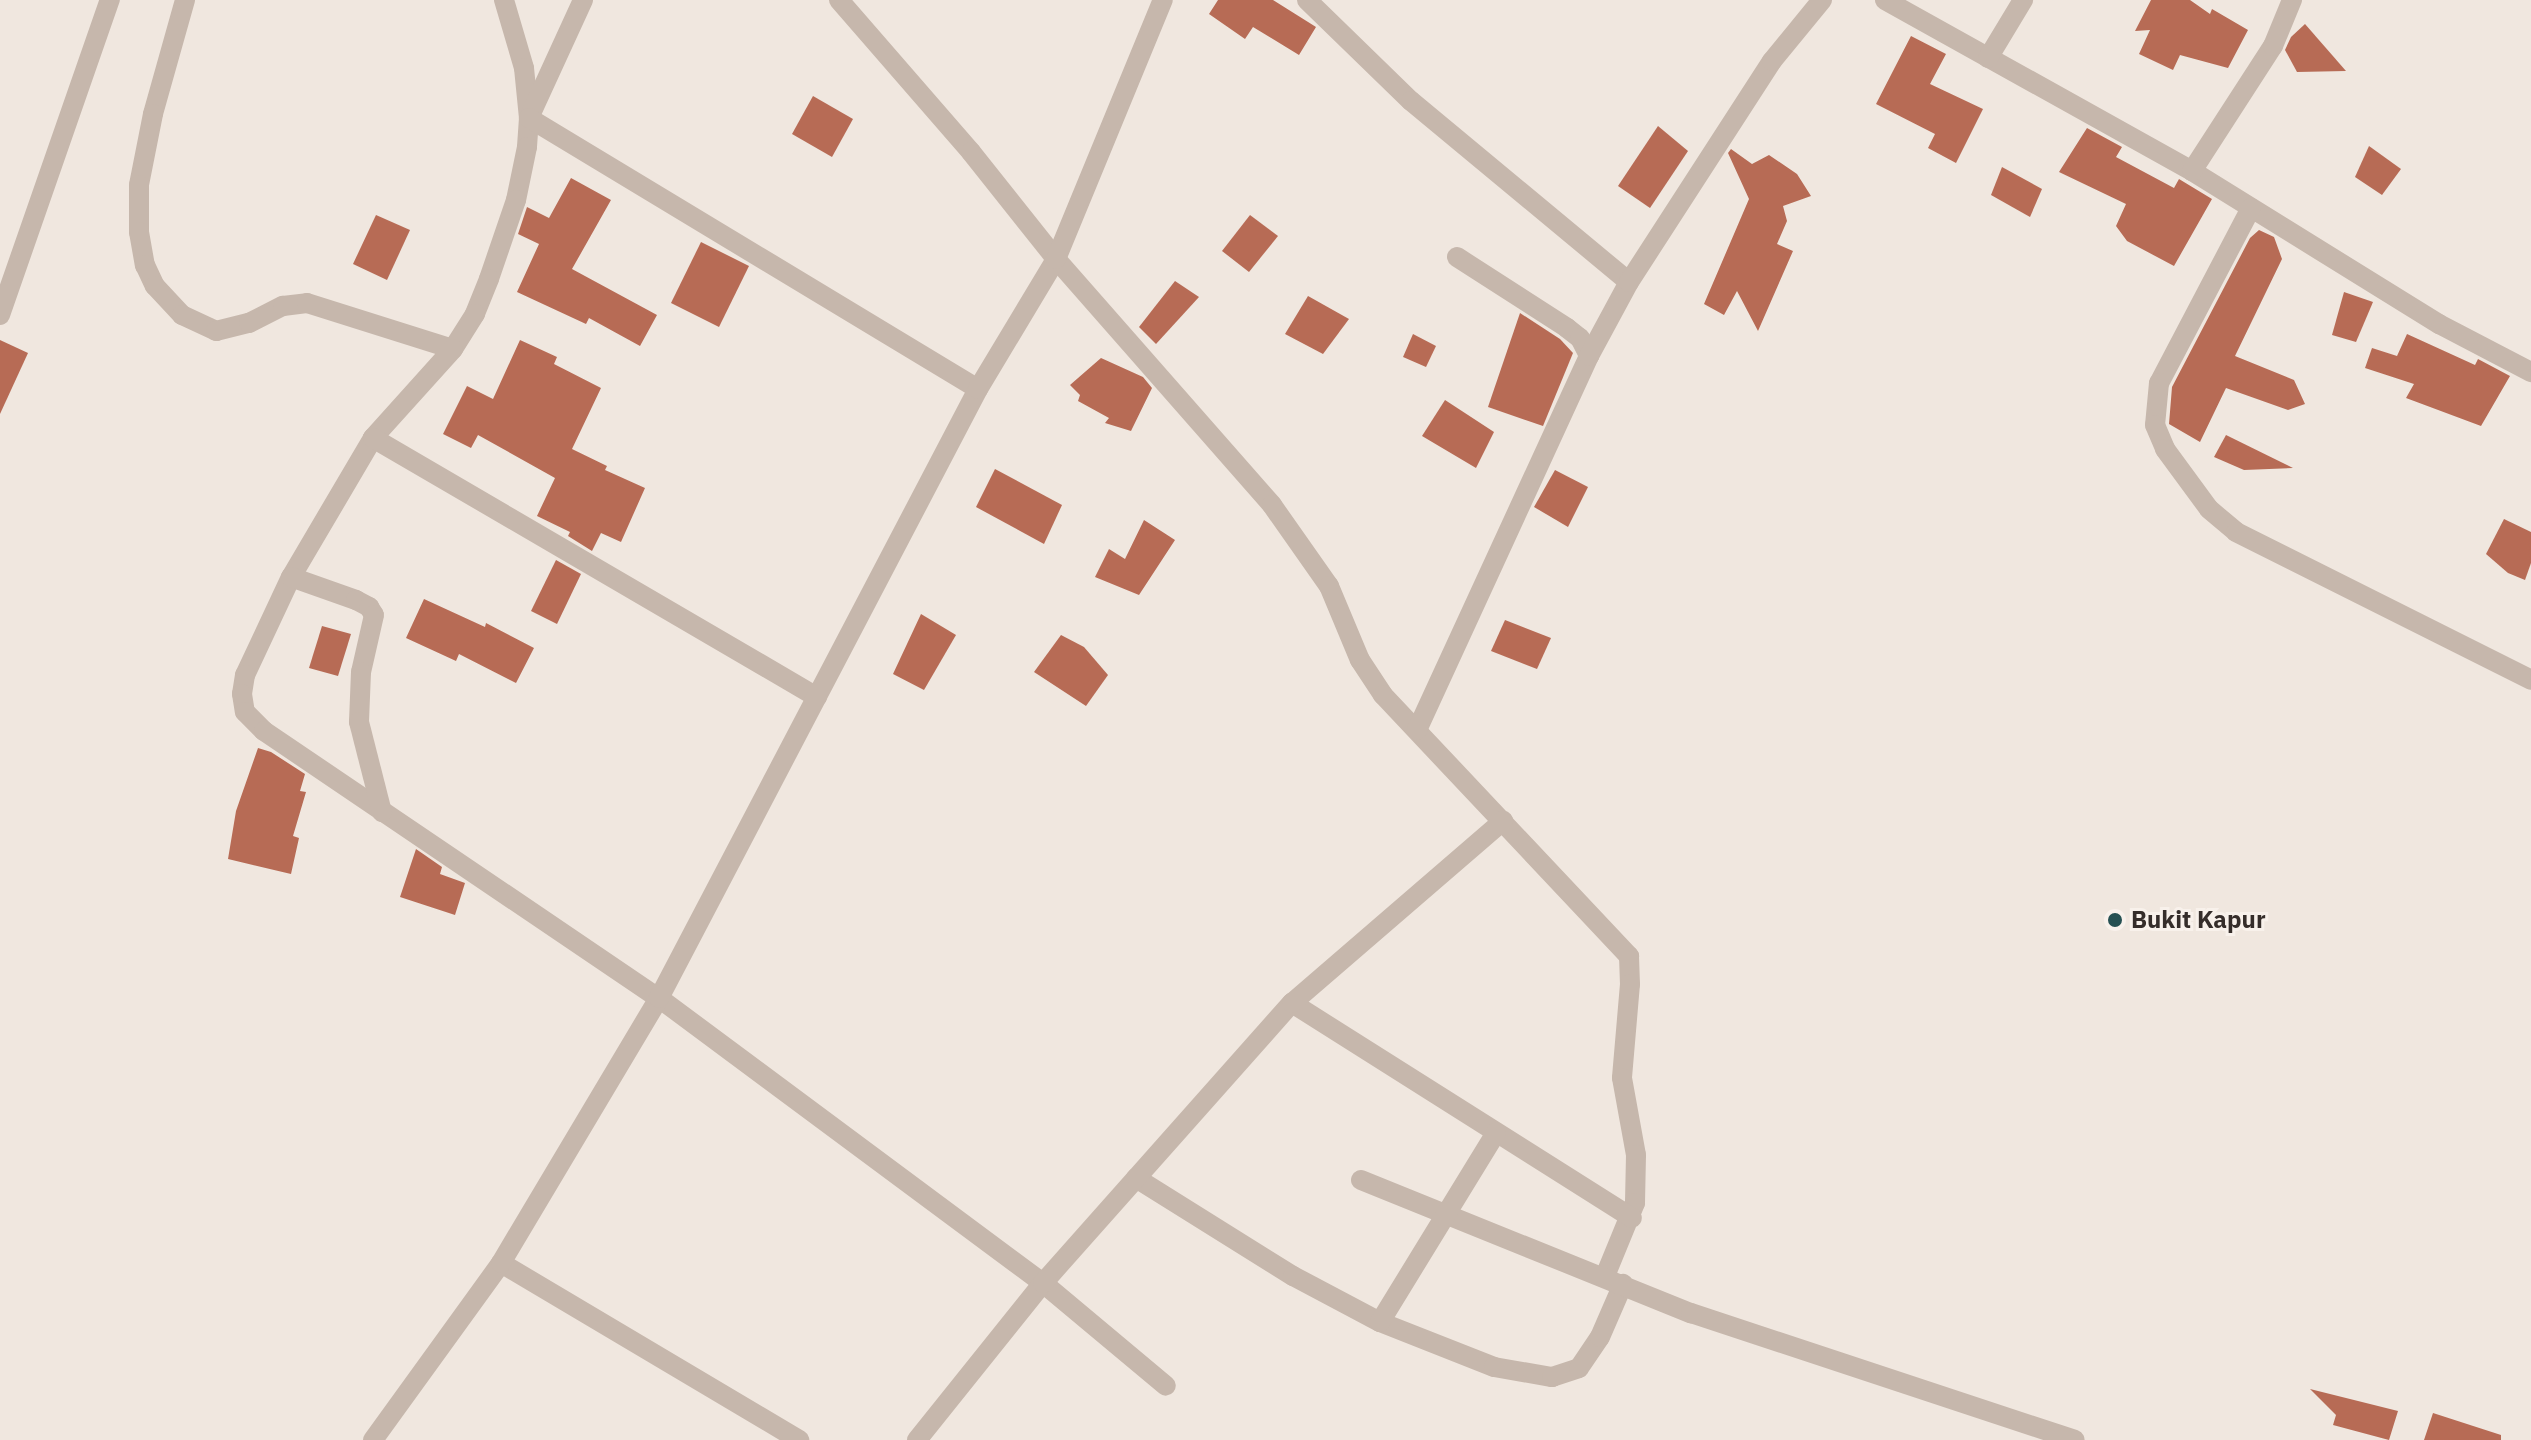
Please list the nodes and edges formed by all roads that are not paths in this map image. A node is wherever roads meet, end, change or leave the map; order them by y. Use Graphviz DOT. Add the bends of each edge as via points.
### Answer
graph roads {
  1 [pos="110,0"];
  2 [pos="185,0"];
  3 [pos="504,0"];
  4 [pos="583,0"];
  5 [pos="839,0"];
  6 [pos="1163,0"];
  7 [pos="1307,0"];
  8 [pos="1822,0"];
  9 [pos="1885,0"];
  10 [pos="2023,0"];
  11 [pos="2292,0"];
  12 [pos="1988,58"];
  13 [pos="529,118"];
  14 [pos="2192,171"];
  15 [pos="2251,208"];
  16 [pos="1457,257"];
  17 [pos="1056,259"];
  18 [pos="1629,282"];
  19 [pos="0,315"];
  20 [pos="453,349"];
  21 [pos="1589,356"];
  22 [pos="2531,372"];
  23 [pos="978,389"];
  24 [pos="373,438"];
  25 [pos="291,577"];
  26 [pos="2531,680"];
  27 [pos="817,697"];
  28 [pos="1417,730"];
  29 [pos="382,812"];
  30 [pos="1503,821"];
  31 [pos="659,998"];
  32 [pos="1292,1003"];
  33 [pos="1496,1133"];
  34 [pos="1136,1178"];
  35 [pos="1361,1180"];
  36 [pos="1447,1214"];
  37 [pos="1632,1218"];
  38 [pos="501,1263"];
  39 [pos="1614,1280"];
  40 [pos="1043,1283"];
  41 [pos="1380,1322"];
  42 [pos="1166,1386"];
  43 [pos="373,1440"];
  44 [pos="799,1440"];
  45 [pos="917,1440"];
  46 [pos="2075,1440"];
  1 -- 19 [label="street"];
  2 -- 20 [label="street" via="139,185 139,232 155,286 182,315 210,330 231,330 283,306 307,303"];
  3 -- 13 [label="street" via="524,68"];
  4 -- 13 [label="street"];
  5 -- 17 [label="street"];
  6 -- 17 [label="street"];
  7 -- 18 [label="street" via="1411,101"];
  8 -- 18 [label="street" via="1772,61"];
  9 -- 12 [label="street"];
  10 -- 12 [label="street"];
  11 -- 14 [label="street" via="2273,46"];
  12 -- 14 [label="street"];
  13 -- 20 [label="street" via="503,240 475,314"];
  13 -- 23 [label="street"];
  14 -- 15 [label="street"];
  15 -- 22 [label="street" via="2439,324"];
  15 -- 26 [label="street" via="2159,383 2155,425 2165,449 2209,509 2236,532"];
  16 -- 21 [label="street" via="1567,328 1580,338"];
  17 -- 23 [label="street"];
  17 -- 28 [label="street" via="1306,549 1329,586 1366,670"];
  18 -- 21 [label="street"];
  20 -- 24 [label="street"];
  21 -- 28 [label="street"];
  23 -- 27 [label="street"];
  24 -- 25 [label="street"];
  24 -- 27 [label="street"];
  25 -- 29 [label="street" via="356,600 374,615 361,672 359,722"];
  25 -- 29 [label="street" via="252,655 242,688 244,709 253,723"];
  27 -- 31 [label="street"];
  28 -- 30 [label="street"];
  29 -- 31 [label="street"];
  30 -- 32 [label="street"];
  30 -- 37 [label="street" via="1629,956 1622,1078 1636,1155"];
  31 -- 38 [label="street"];
  31 -- 40 [label="street"];
  32 -- 33 [label="street"];
  32 -- 34 [label="street"];
  33 -- 36 [label="street"];
  33 -- 37 [label="street"];
  34 -- 40 [label="street"];
  34 -- 41 [label="street" via="1293,1276"];
  35 -- 36 [label="street"];
  36 -- 39 [label="street"];
  36 -- 41 [label="street"];
  37 -- 39 [label="street"];
  38 -- 43 [label="street"];
  38 -- 44 [label="street"];
  39 -- 41 [label="street" via="1588,1360 1573,1372 1552,1377 1494,1367"];
  39 -- 46 [label="street" via="1691,1313"];
  40 -- 42 [label="street"];
  40 -- 45 [label="street"];
}
